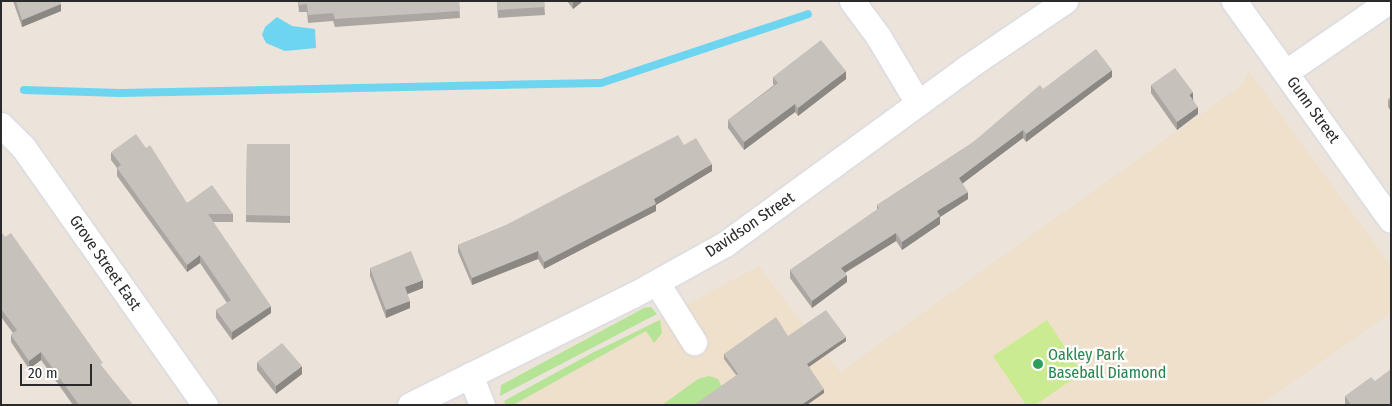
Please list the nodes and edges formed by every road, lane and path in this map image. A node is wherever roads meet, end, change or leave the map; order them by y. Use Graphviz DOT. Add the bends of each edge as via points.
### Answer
graph roads {
  1 [pos="852,1"];
  2 [pos="1065,1"];
  3 [pos="1234,1"];
  4 [pos="1389,1"];
  5 [pos="1286,72"];
  6 [pos="918,103"];
  7 [pos="1,125"];
  8 [pos="1391,220"];
  9 [pos="657,283"];
  10 [pos="694,342"];
  11 [pos="470,375"];
  12 [pos="205,405"];
  13 [pos="410,405"];
  14 [pos="482,405"];
  1 -- 6 [label="street" via="878,36"];
  2 -- 6 [label="street, Davidson Street"];
  3 -- 5 [label="street, Gunn Street"];
  4 -- 5 [label="street"];
  5 -- 8 [label="street, Gunn Street"];
  6 -- 9 [label="street, Davidson Street" via="750,229"];
  7 -- 12 [label="street, Grove Street East" via="23,148"];
  9 -- 10 [label="street"];
  9 -- 11 [label="street, Davidson Street"];
  11 -- 13 [label="street, Davidson Street"];
  11 -- 14 [label="street"];
}
